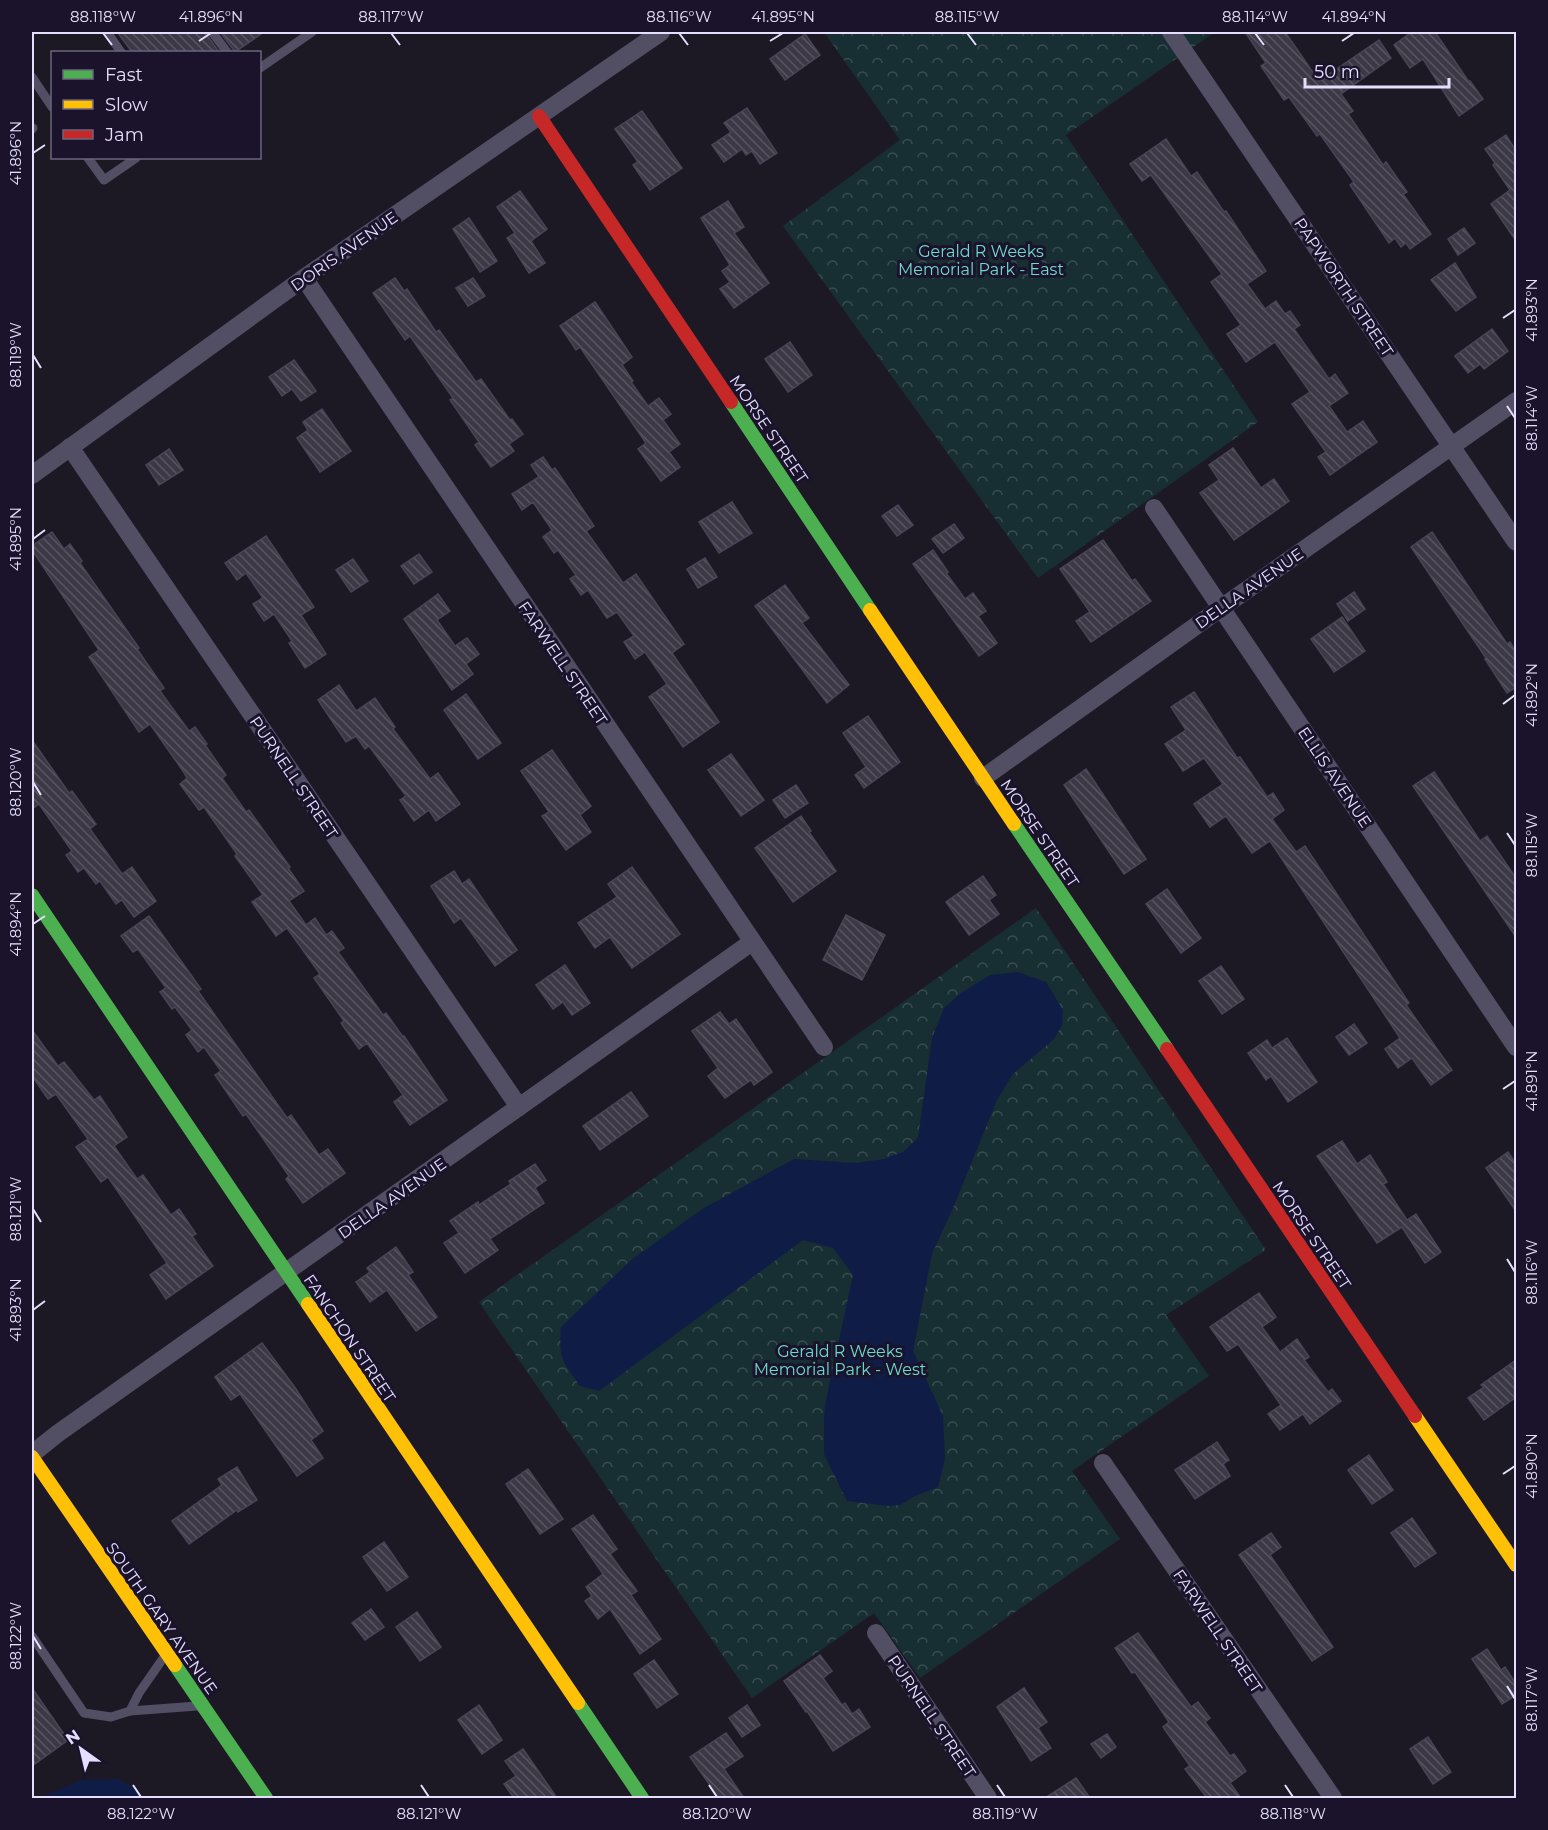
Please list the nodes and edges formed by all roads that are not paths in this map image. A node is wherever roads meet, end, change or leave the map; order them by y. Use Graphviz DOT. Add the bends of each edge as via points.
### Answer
graph roads {
  1 [pos="107,32"];
  2 [pos="212,32"];
  3 [pos="312,32"];
  4 [pos="661,32"];
  5 [pos="1171,32"];
  6 [pos="120,51"];
  7 [pos="226,51"];
  8 [pos="261,67"];
  9 [pos="32,77"];
  10 [pos="51,106"];
  11 [pos="539,116"];
  12 [pos="89,159"];
  13 [pos="135,159"];
  14 [pos="303,278"];
  15 [pos="1516,401"];
  16 [pos="1452,446"];
  17 [pos="70,447"];
  18 [pos="32,475"];
  19 [pos="1154,508"];
  20 [pos="1516,542"];
  21 [pos="1221,608"];
  22 [pos="983,778"];
  23 [pos="32,896"];
  24 [pos="752,942"];
  25 [pos="824,1047"];
  26 [pos="1516,1047"];
  27 [pos="519,1107"];
  28 [pos="286,1273"];
  29 [pos="32,1456"];
  30 [pos="1103,1463"];
  31 [pos="1516,1565"];
  32 [pos="876,1633"];
  33 [pos="32,1636"];
  34 [pos="167,1653"];
  35 [pos="202,1706"];
  36 [pos="130,1711"];
  37 [pos="266,1798"];
  38 [pos="642,1798"];
  39 [pos="988,1798"];
  40 [pos="1333,1798"];
  1 -- 6 [label="lane"];
  2 -- 7 [label="lane"];
  3 -- 8 [label="lane"];
  4 -- 11 [label="street, DORIS AVENUE"];
  5 -- 16 [label="street, PAPWORTH STREET"];
  9 -- 10 [label="lane"];
  11 -- 14 [label="street, DORIS AVENUE"];
  11 -- 22 [label="street, MORSE STREET"];
  12 -- 13 [label="lane" via="104,180"];
  14 -- 17 [label="street, DORIS AVENUE"];
  14 -- 24 [label="street, FARWELL STREET"];
  15 -- 16 [label="street, DELLA AVENUE"];
  16 -- 20 [label="street, PAPWORTH STREET"];
  16 -- 21 [label="street, DELLA AVENUE"];
  17 -- 18 [label="street, DORIS AVENUE"];
  17 -- 27 [label="street, PURNELL STREET"];
  19 -- 21 [label="street, ELLIS AVENUE"];
  21 -- 22 [label="street, DELLA AVENUE"];
  21 -- 26 [label="street, ELLIS AVENUE"];
  22 -- 31 [label="street, MORSE STREET"];
  23 -- 28 [label="street, FANCHON STREET"];
  24 -- 25 [label="street, FARWELL STREET"];
  24 -- 27 [label="street, DELLA AVENUE"];
  27 -- 28 [label="street, DELLA AVENUE"];
  28 -- 29 [label="street, DELLA AVENUE" via="57,1434"];
  28 -- 38 [label="street, FANCHON STREET"];
  29 -- 34 [label="street, SOUTH GARY AVENUE"];
  30 -- 40 [label="street, FARWELL STREET"];
  32 -- 39 [label="street, PURNELL STREET"];
  33 -- 36 [label="lane" via="84,1713 111,1717"];
  34 -- 35 [label="street, SOUTH GARY AVENUE"];
  34 -- 36 [label="lane"];
  35 -- 36 [label="lane"];
  35 -- 37 [label="street, SOUTH GARY AVENUE"];
}
